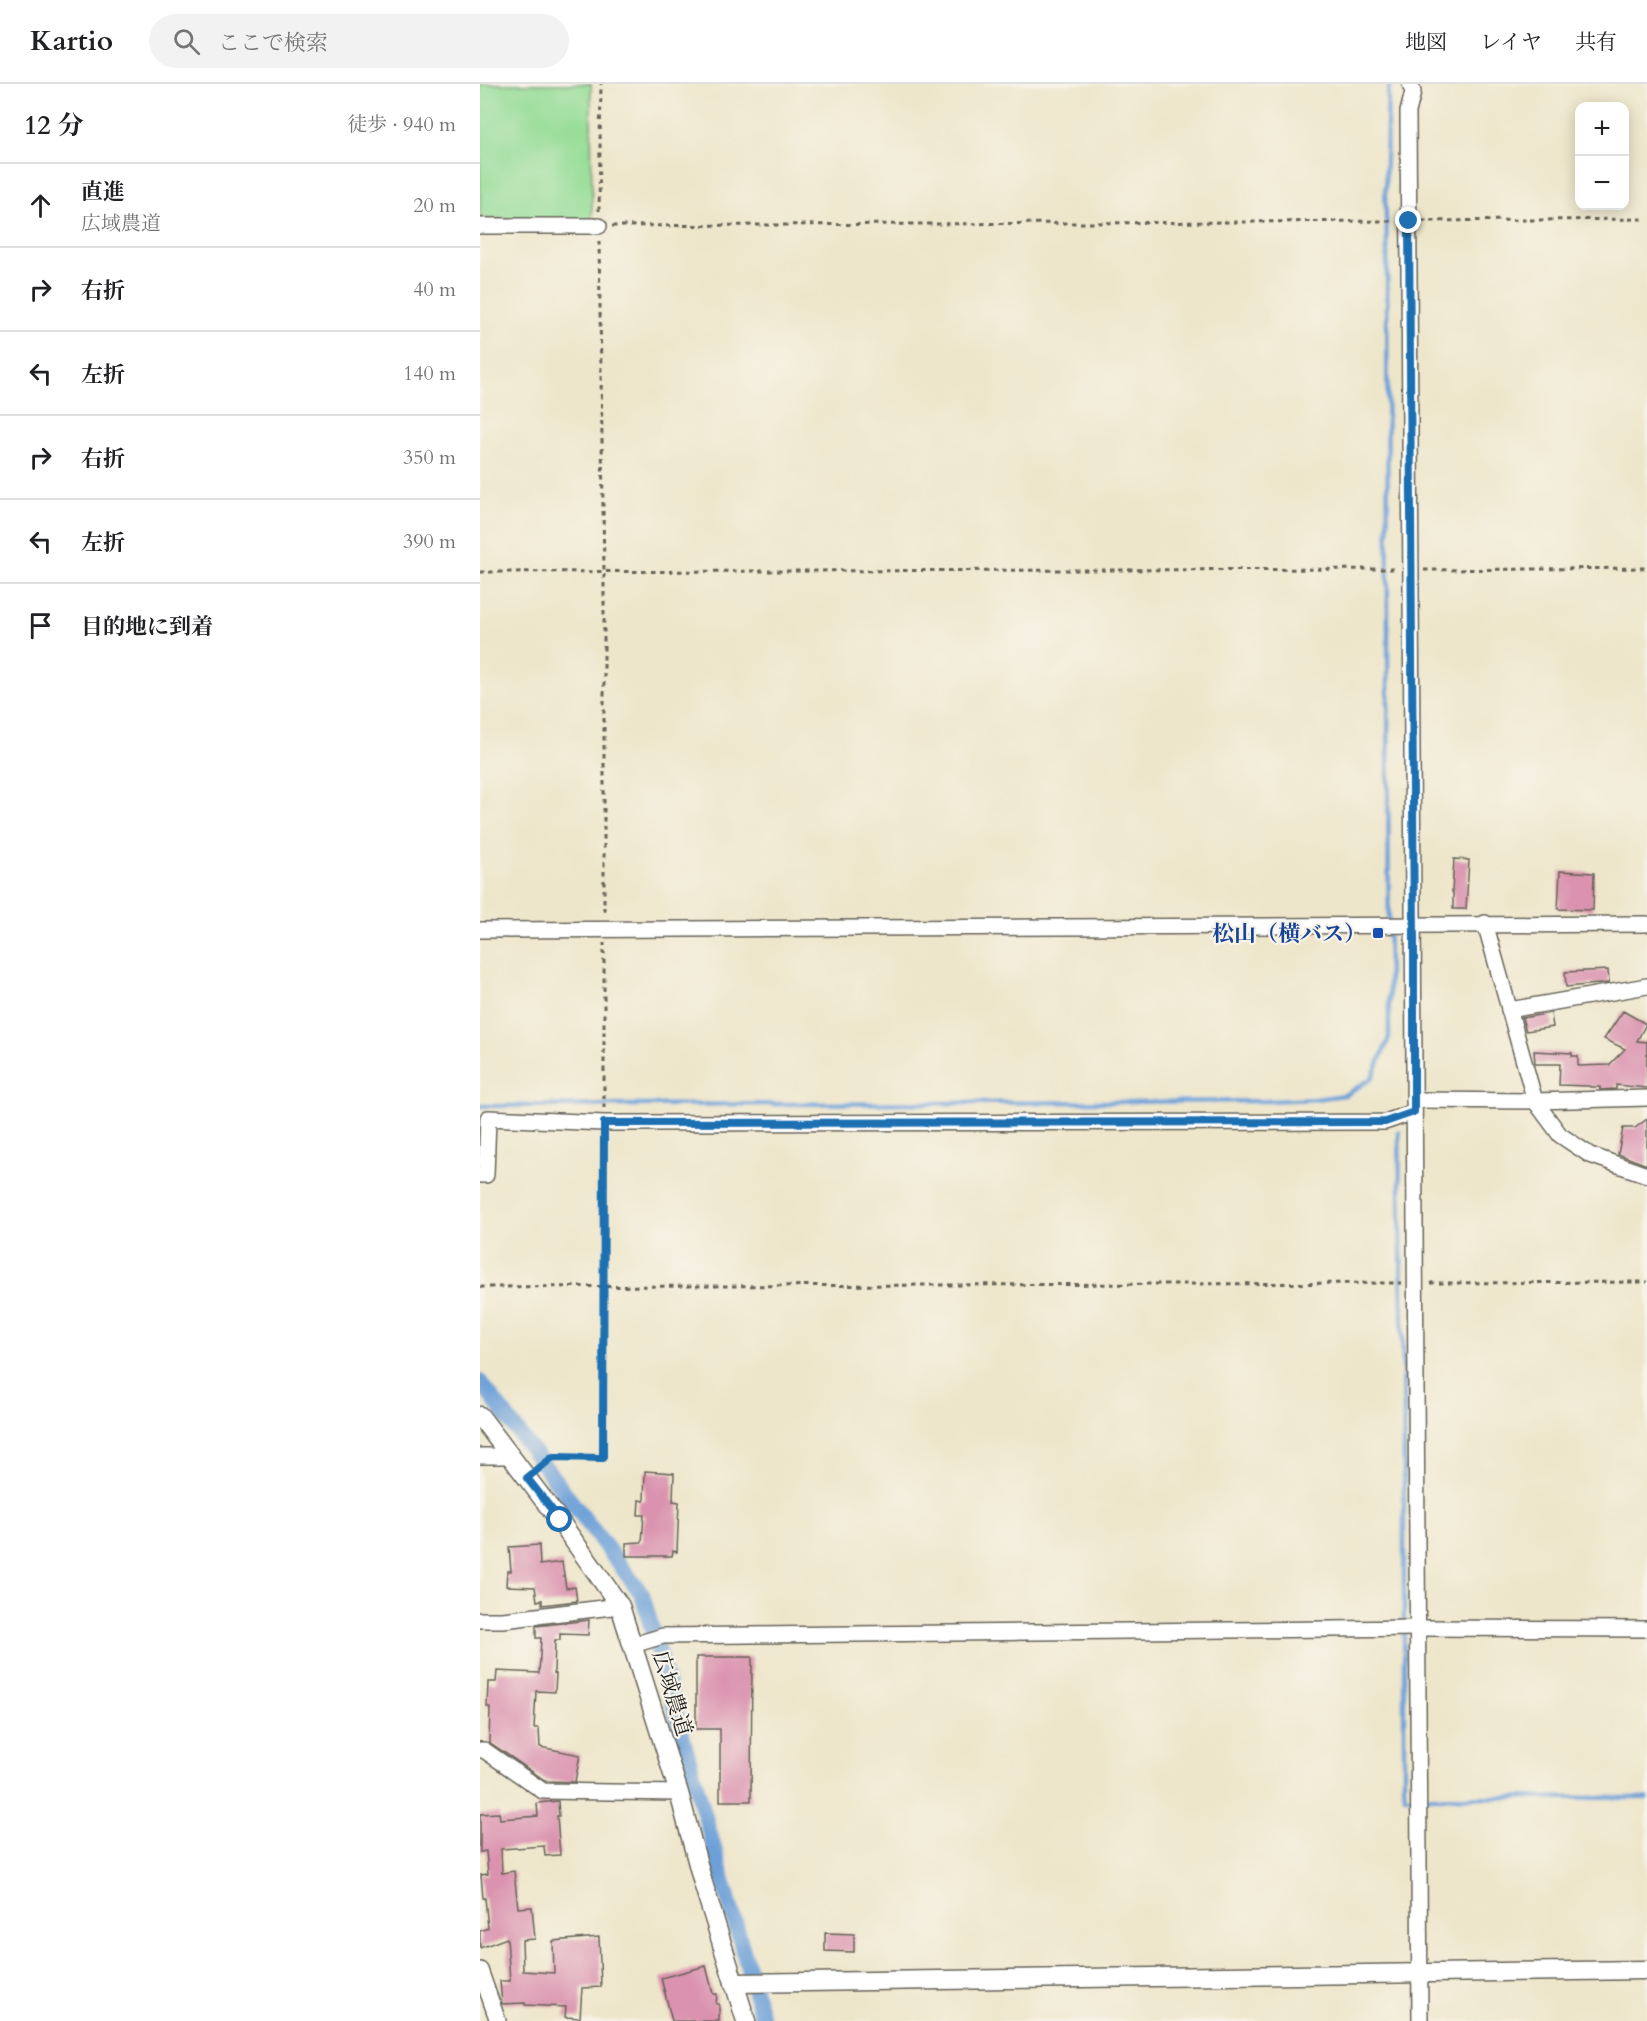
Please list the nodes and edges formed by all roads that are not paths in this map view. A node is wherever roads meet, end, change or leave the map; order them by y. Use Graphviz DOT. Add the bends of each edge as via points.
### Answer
graph roads {
  1 [pos="1415,87"];
  2 [pos="480,226"];
  3 [pos="599,226"];
  4 [pos="1485,923"];
  5 [pos="1647,924"];
  6 [pos="1414,926"];
  7 [pos="480,930"];
  8 [pos="1647,986"];
  9 [pos="1509,1010"];
  10 [pos="1647,1098"];
  11 [pos="1535,1101"];
  12 [pos="1414,1106"];
  13 [pos="480,1175"];
  14 [pos="1647,1175"];
  15 [pos="480,1416"];
  16 [pos="480,1456"];
  17 [pos="510,1456"];
  18 [pos="620,1606"];
  19 [pos="480,1620"];
  20 [pos="1419,1628"];
  21 [pos="1647,1629"];
  22 [pos="633,1645"];
  23 [pos="480,1750"];
  24 [pos="679,1793"];
  25 [pos="480,1970"];
  26 [pos="1647,1970"];
  27 [pos="1420,1972"];
  28 [pos="734,1983"];
  29 [pos="498,2021"];
  30 [pos="746,2021"];
  31 [pos="1420,2021"];
  1 -- 6 [label="street" via="1408,112"];
  2 -- 3 [label="street"];
  4 -- 5 [label="street"];
  4 -- 6 [label="street"];
  4 -- 9 [label="street"];
  6 -- 7 [label="street"];
  6 -- 12 [label="street"];
  8 -- 9 [label="street"];
  9 -- 11 [label="street"];
  10 -- 11 [label="street"];
  11 -- 12 [label="street"];
  11 -- 14 [label="street" via="1560,1135 1590,1155"];
  12 -- 13 [label="street" via="1385,1122 604,1123 488,1118 486,1175"];
  12 -- 20 [label="street"];
  15 -- 17 [label="street, 広域農道"];
  16 -- 17 [label="street"];
  17 -- 18 [label="street, 広域農道"];
  18 -- 19 [label="street"];
  18 -- 22 [label="street, 広域農道"];
  20 -- 21 [label="street"];
  20 -- 22 [label="street" via="663,1636"];
  20 -- 27 [label="street"];
  22 -- 24 [label="street, 広域農道"];
  23 -- 24 [label="street" via="543,1791"];
  24 -- 28 [label="street, 広域農道"];
  25 -- 29 [label="street"];
  26 -- 27 [label="street"];
  27 -- 28 [label="street"];
  27 -- 31 [label="street"];
  28 -- 30 [label="street, 広域農道"];
}
